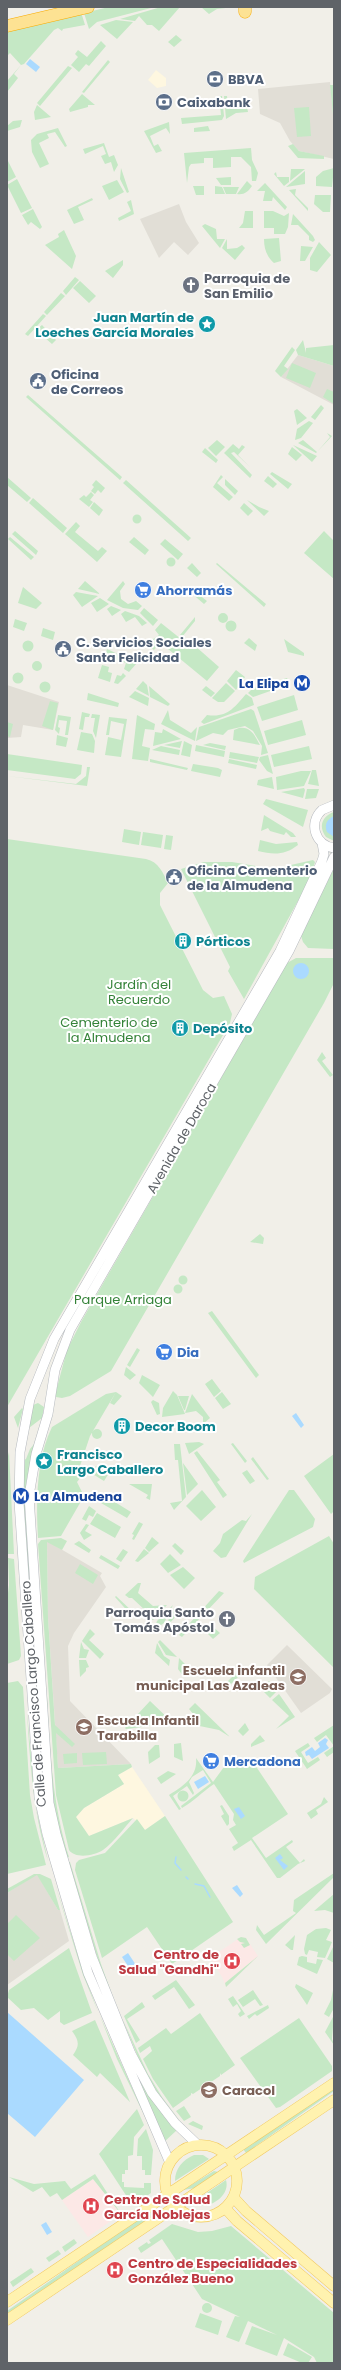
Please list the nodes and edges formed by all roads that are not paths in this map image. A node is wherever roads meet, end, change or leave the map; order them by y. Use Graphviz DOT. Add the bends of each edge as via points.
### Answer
graph roads {
  1 [pos="55,7"];
  2 [pos="88,7"];
  3 [pos="7,22"];
  4 [pos="7,26"];
  5 [pos="334,805"];
  6 [pos="322,843"];
  7 [pos="334,848"];
  8 [pos="334,857"];
  9 [pos="48,1350"];
  10 [pos="44,1424"];
  11 [pos="334,2083"];
  12 [pos="334,2094"];
  13 [pos="334,2100"];
  14 [pos="281,2136"];
  15 [pos="198,2145"];
  16 [pos="227,2155"];
  17 [pos="170,2163"];
  18 [pos="235,2167"];
  19 [pos="167,2194"];
  20 [pos="234,2198"];
  21 [pos="175,2207"];
  22 [pos="226,2209"];
  23 [pos="60,2266"];
  24 [pos="334,2286"];
  25 [pos="7,2302"];
  26 [pos="334,2303"];
  27 [pos="7,2308"];
  28 [pos="7,2320"];
  1 -- 3 [label="highway"];
  2 -- 4 [label="highway"];
  5 -- 6 [label="main road" via="322,810 315,821 316,834"];
  6 -- 7 [label="main road"];
  6 -- 9 [label="main road, Avenida de Daroca" via="322,861 280,951"];
  8 -- 10 [label="main road, Avenida de Daroca" via="289,951 79,1312 54,1370"];
  9 -- 17 [label="main road, Calle de Francisco Largo Caballero" via="25,1414 20,1452 19,1502 39,1797 46,1834 88,1973"];
  10 -- 15 [label="main road, Calle de Francisco Largo Caballero" via="33,1466 29,1496 47,1786 52,1822 92,1956 131,2054 152,2093 175,2123"];
  11 -- 16 [label="main road"];
  12 -- 14 [label="main road" via="300,2117"];
  13 -- 14 [label="main road"];
  14 -- 18 [label="main road"];
  15 -- 16 [label="main road" via="210,2146"];
  15 -- 17 [label="main road" via="179,2153"];
  16 -- 18 [label="main road"];
  16 -- 19 [label="main road"];
  17 -- 19 [label="main road" via="165,2182"];
  18 -- 20 [label="main road" via="238,2182"];
  18 -- 21 [label="main road"];
  19 -- 21 [label="main road"];
  19 -- 23 [label="main road"];
  20 -- 22 [label="main road"];
  20 -- 24 [label="main road"];
  21 -- 22 [label="main road" via="186,2215 197,2218 214,2216"];
  21 -- 28 [label="main road"];
  22 -- 26 [label="main road"];
  23 -- 25 [label="main road"];
  23 -- 27 [label="main road" via="51,2278"];
}
